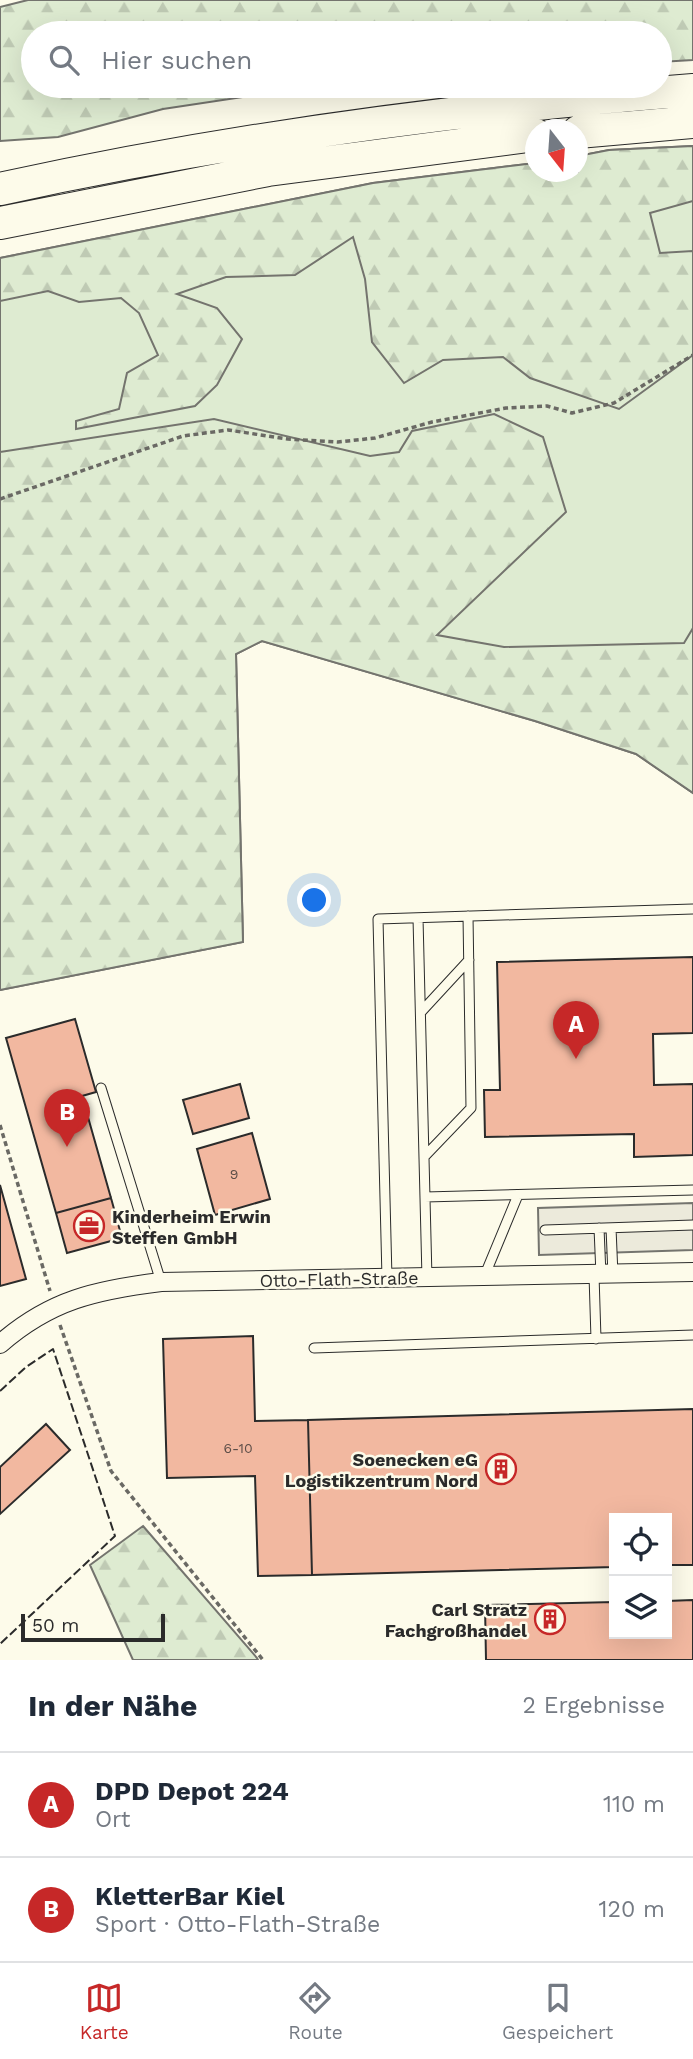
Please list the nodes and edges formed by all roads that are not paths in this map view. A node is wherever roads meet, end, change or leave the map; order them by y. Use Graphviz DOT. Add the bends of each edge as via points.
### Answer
graph roads {
  1 [pos="693,90"];
  2 [pos="672,92"];
  3 [pos="612,98"];
  4 [pos="693,122"];
  5 [pos="588,131"];
  6 [pos="525,136"];
  7 [pos="136,162"];
  8 [pos="0,171"];
  9 [pos="0,189"];
  10 [pos="66,208"];
  11 [pos="0,223"];
  12 [pos="0,232"];
  13 [pos="693,909"];
  14 [pos="468,916"];
  15 [pos="418,918"];
  16 [pos="469,960"];
  17 [pos="421,1012"];
  18 [pos="101,1088"];
  19 [pos="424,1157"];
  20 [pos="693,1190"];
  21 [pos="518,1195"];
  22 [pos="425,1197"];
  23 [pos="693,1226"];
  24 [pos="599,1228"];
  25 [pos="611,1228"];
  26 [pos="545,1230"];
  27 [pos="693,1272"];
  28 [pos="602,1275"];
  29 [pos="484,1277"];
  30 [pos="387,1278"];
  31 [pos="427,1278"];
  32 [pos="161,1282"];
  33 [pos="693,1335"];
  34 [pos="596,1339"];
  35 [pos="0,1344"];
  36 [pos="314,1348"];
  1 -- 2 [label="highway"];
  3 -- 7 [label="highway" via="391,120"];
  4 -- 5 [label="highway"];
  6 -- 10 [label="highway" via="268,170"];
  7 -- 8 [label="highway"];
  7 -- 9 [label="highway"];
  10 -- 11 [label="highway"];
  10 -- 12 [label="highway"];
  13 -- 14 [label="lane"];
  14 -- 15 [label="lane"];
  14 -- 16 [label="lane"];
  15 -- 17 [label="lane"];
  15 -- 30 [label="lane" via="378,919"];
  16 -- 17 [label="lane"];
  16 -- 19 [label="lane" via="471,1108"];
  17 -- 19 [label="lane"];
  18 -- 32 [label="lane"];
  19 -- 22 [label="lane"];
  20 -- 21 [label="lane"];
  21 -- 22 [label="lane"];
  21 -- 29 [label="lane"];
  22 -- 31 [label="lane"];
  23 -- 25 [label="lane"];
  24 -- 25 [label="lane"];
  24 -- 26 [label="lane"];
  24 -- 28 [label="lane"];
  25 -- 28 [label="lane"];
  27 -- 28 [label="street, Otto-Flath-Straße"];
  28 -- 29 [label="street, Otto-Flath-Straße"];
  28 -- 34 [label="lane"];
  29 -- 31 [label="street, Otto-Flath-Straße"];
  30 -- 31 [label="street, Otto-Flath-Straße"];
  30 -- 32 [label="street, Otto-Flath-Straße"];
  32 -- 35 [label="street, Otto-Flath-Straße" via="112,1288 54,1306"];
  33 -- 34 [label="lane"];
  34 -- 36 [label="lane"];
}
